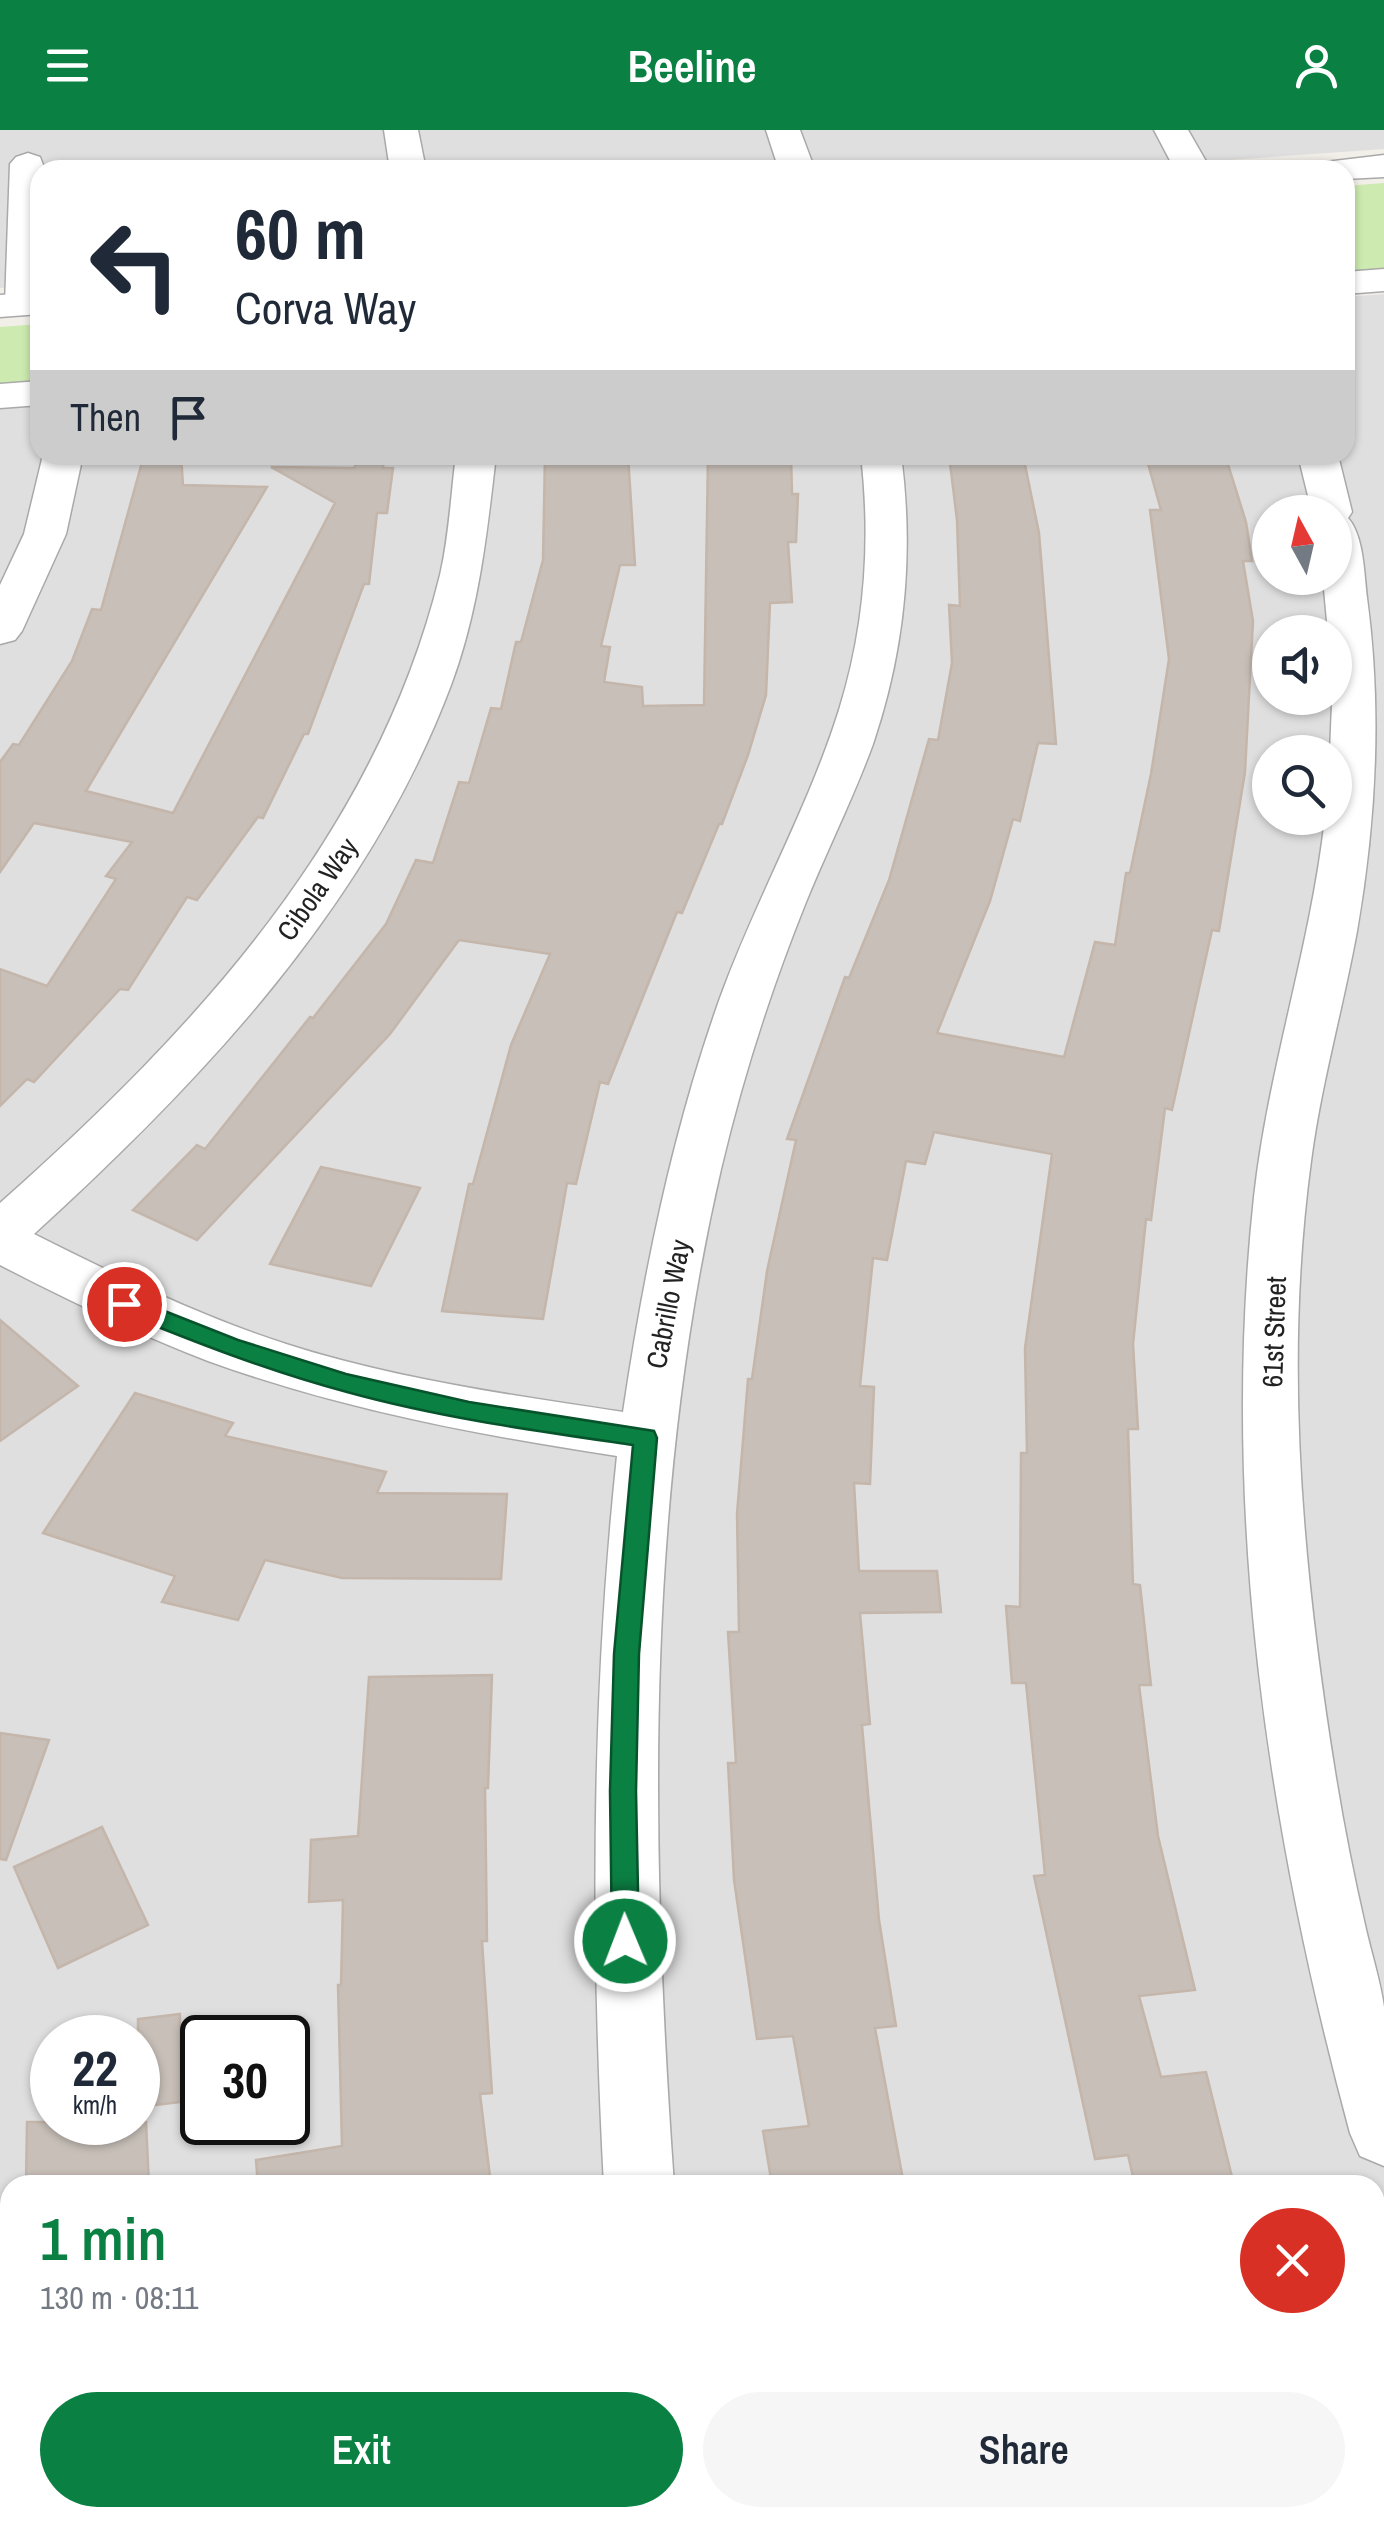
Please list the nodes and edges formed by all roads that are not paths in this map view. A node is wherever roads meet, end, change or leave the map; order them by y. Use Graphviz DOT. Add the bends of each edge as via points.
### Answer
graph roads {
  1 [pos="401,130"];
  2 [pos="783,130"];
  3 [pos="1171,130"];
  4 [pos="406,160"];
  5 [pos="794,160"];
  6 [pos="1187,160"];
  7 [pos="28,164"];
  8 [pos="1384,166"];
  9 [pos="1355,168"];
  10 [pos="1384,280"];
  11 [pos="1355,282"];
  12 [pos="21,304"];
  13 [pos="30,394"];
  14 [pos="0,396"];
  15 [pos="60,465"];
  16 [pos="476,465"];
  17 [pos="882,465"];
  18 [pos="1320,465"];
  19 [pos="1328,495"];
  20 [pos="1346,595"];
  21 [pos="0,631"];
  22 [pos="0,1237"];
  23 [pos="646,1438"];
  24 [pos="1384,2133"];
  25 [pos="638,2175"];
  1 -- 4 [label="street"];
  2 -- 5 [label="street"];
  3 -- 6 [label="street"];
  7 -- 12 [label="street"];
  8 -- 9 [label="street"];
  10 -- 11 [label="street"];
  13 -- 14 [label="street"];
  15 -- 21 [label="street" via="44,534"];
  16 -- 22 [label="street, Cibola Way" via="463,576 437,668 404,746 347,849 215,1023"];
  17 -- 23 [label="street, Cabrillo Way" via="888,550 871,670 850,743 769,933 725,1060 688,1200"];
  18 -- 19 [label="street"];
  20 -- 24 [label="street, 61st Street" via="1354,684 1350,805 1338,902 1288,1145 1272,1302 1271,1478 1288,1676 1327,1900"];
  22 -- 23 [label="street" via="124,1304 346,1383 469,1411"];
  23 -- 25 [label="street, Cabrillo Way" via="623,1791 626,2016"];
}
